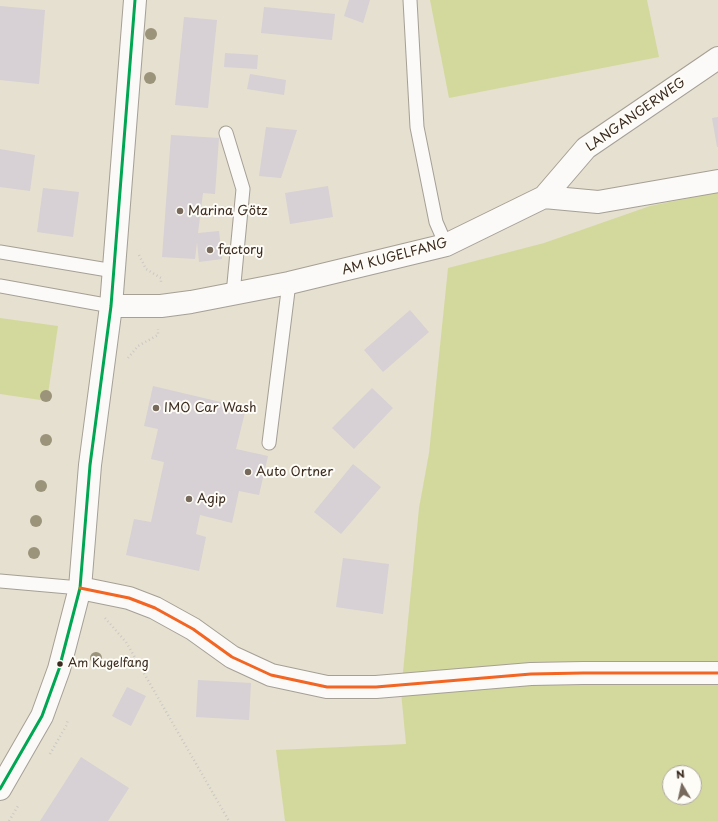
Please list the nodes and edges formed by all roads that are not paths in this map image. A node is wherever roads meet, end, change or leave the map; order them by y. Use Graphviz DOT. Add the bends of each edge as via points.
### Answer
graph roads {
  1 [pos="135,0"];
  2 [pos="410,0"];
  3 [pos="718,58"];
  4 [pos="226,133"];
  5 [pos="718,181"];
  6 [pos="544,197"];
  7 [pos="446,246"];
  8 [pos="0,252"];
  9 [pos="114,271"];
  10 [pos="289,283"];
  11 [pos="0,286"];
  12 [pos="233,294"];
  13 [pos="111,306"];
  14 [pos="270,443"];
  15 [pos="0,581"];
  16 [pos="89,590"];
  17 [pos="718,673"];
  18 [pos="0,788"];
  1 -- 9 [label="street"];
  2 -- 7 [label="lane" via="417,127 436,222"];
  3 -- 6 [label="street, LANGANGERWEG" via="586,148"];
  4 -- 12 [label="lane" via="243,190"];
  5 -- 6 [label="street" via="598,202"];
  6 -- 7 [label="street, AM KUGELFANG"];
  7 -- 10 [label="street, AM KUGELFANG"];
  8 -- 9 [label="lane"];
  9 -- 13 [label="street"];
  10 -- 12 [label="street, AM KUGELFANG"];
  10 -- 14 [label="lane"];
  11 -- 13 [label="lane"];
  12 -- 13 [label="street, AM KUGELFANG" via="161,306"];
  13 -- 16 [label="street" via="90,465"];
  15 -- 16 [label="lane"];
  16 -- 17 [label="street" via="129,598 155,608 193,629 232,658 271,675 327,687 376,687 531,674"];
  16 -- 18 [label="street" via="42,716"];
}
